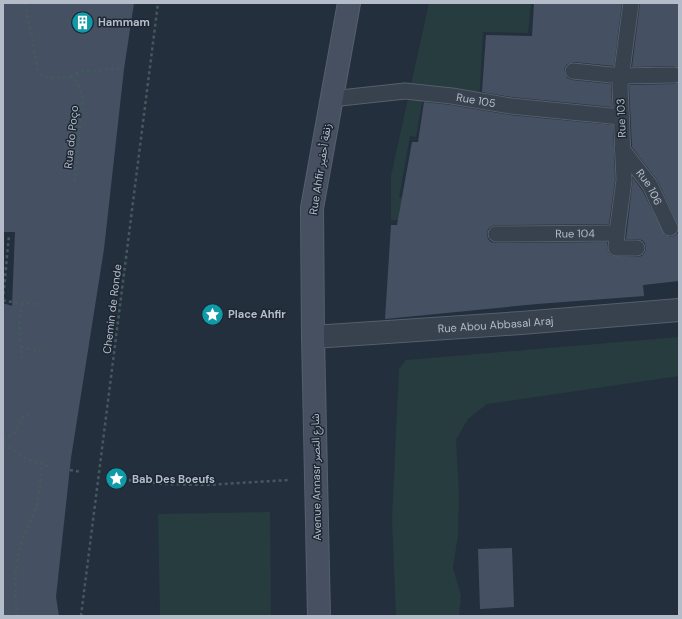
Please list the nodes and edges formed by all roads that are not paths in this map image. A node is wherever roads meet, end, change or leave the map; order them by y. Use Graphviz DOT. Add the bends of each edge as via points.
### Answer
graph roads {
  1 [pos="350,3"];
  2 [pos="631,3"];
  3 [pos="573,71"];
  4 [pos="674,74"];
  5 [pos="621,76"];
  6 [pos="332,99"];
  7 [pos="621,117"];
  8 [pos="622,150"];
  9 [pos="670,228"];
  10 [pos="617,233"];
  11 [pos="496,234"];
  12 [pos="637,248"];
  13 [pos="679,310"];
  14 [pos="313,337"];
  15 [pos="319,616"];
  1 -- 6 [label="street, Rue Ahfir زنقة أحفير"];
  2 -- 5 [label="lane, Rue 103"];
  3 -- 5 [label="lane"];
  4 -- 5 [label="lane"];
  5 -- 7 [label="lane, Rue 103"];
  6 -- 7 [label="lane, Rue 105" via="405,90 511,106"];
  6 -- 14 [label="street, Rue Ahfir زنقة أحفير" via="312,208"];
  7 -- 8 [label="lane, Rue 103"];
  8 -- 9 [label="lane, Rue 106" via="650,185"];
  8 -- 10 [label="lane, Rue 103" via="624,180"];
  10 -- 11 [label="lane, Rue 104"];
  10 -- 12 [label="lane" via="616,248"];
  13 -- 14 [label="street, Rue Abou Abbasal Araj"];
  14 -- 15 [label="street, Avenue Annasr شارع النصر"];
}
